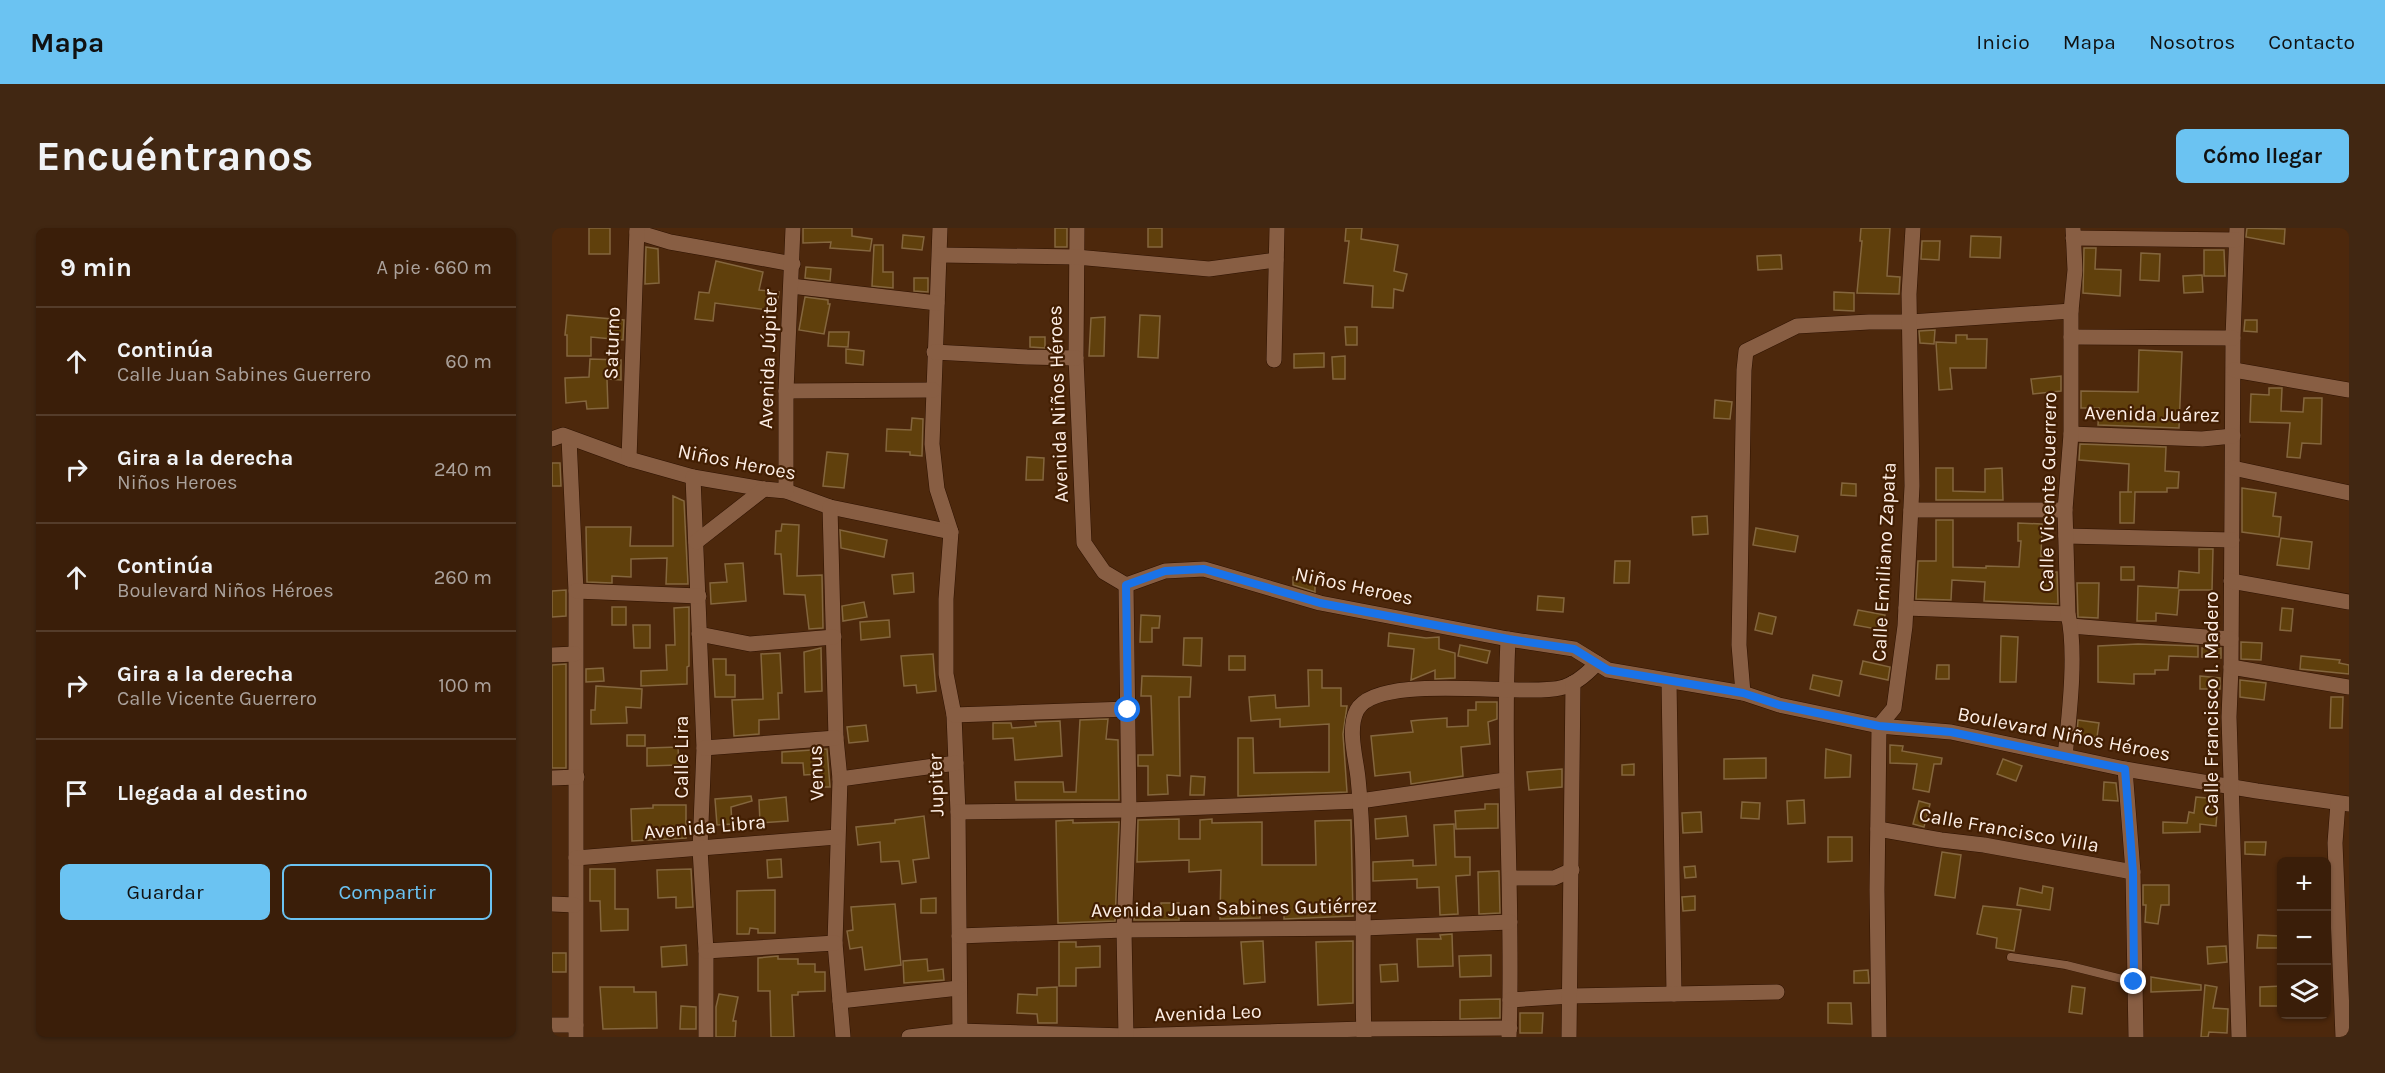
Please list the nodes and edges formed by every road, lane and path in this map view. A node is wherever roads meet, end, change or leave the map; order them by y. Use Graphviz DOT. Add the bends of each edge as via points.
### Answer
graph roads {
  1 [pos="793,228"];
  2 [pos="940,228"];
  3 [pos="1077,228"];
  4 [pos="1277,228"];
  5 [pos="1912,228"];
  6 [pos="637,230"];
  7 [pos="2073,233"];
  8 [pos="2237,234"];
  9 [pos="940,255"];
  10 [pos="1076,257"];
  11 [pos="1276,260"];
  12 [pos="793,264"];
  13 [pos="791,286"];
  14 [pos="936,303"];
  15 [pos="2071,311"];
  16 [pos="1910,322"];
  17 [pos="2071,337"];
  18 [pos="2233,338"];
  19 [pos="934,352"];
  20 [pos="1076,357"];
  21 [pos="1274,360"];
  22 [pos="2234,370"];
  23 [pos="933,390"];
  24 [pos="2349,390"];
  25 [pos="786,392"];
  26 [pos="2071,434"];
  27 [pos="559,435"];
  28 [pos="2233,436"];
  29 [pos="629,459"];
  30 [pos="2233,468"];
  31 [pos="693,477"];
  32 [pos="764,489"];
  33 [pos="786,491"];
  34 [pos="2349,493"];
  35 [pos="830,507"];
  36 [pos="1911,510"];
  37 [pos="2065,510"];
  38 [pos="951,532"];
  39 [pos="2066,536"];
  40 [pos="2232,540"];
  41 [pos="696,542"];
  42 [pos="2231,581"];
  43 [pos="1126,585"];
  44 [pos="576,591"];
  45 [pos="699,596"];
  46 [pos="2349,602"];
  47 [pos="1906,608"];
  48 [pos="2069,620"];
  49 [pos="699,634"];
  50 [pos="834,636"];
  51 [pos="1508,639"];
  52 [pos="2231,639"];
  53 [pos="575,654"];
  54 [pos="552,655"];
  55 [pos="1597,663"];
  56 [pos="2231,666"];
  57 [pos="1669,681"];
  58 [pos="1573,683"];
  59 [pos="2349,687"];
  60 [pos="1506,689"];
  61 [pos="1743,693"];
  62 [pos="1128,710"];
  63 [pos="954,716"];
  64 [pos="1879,726"];
  65 [pos="836,738"];
  66 [pos="704,748"];
  67 [pos="2065,756"];
  68 [pos="956,763"];
  69 [pos="2125,769"];
  70 [pos="577,777"];
  71 [pos="552,778"];
  72 [pos="840,779"];
  73 [pos="1505,780"];
  74 [pos="2230,786"];
  75 [pos="1360,801"];
  76 [pos="2343,803"];
  77 [pos="1129,810"];
  78 [pos="958,812"];
  79 [pos="1878,829"];
  80 [pos="837,837"];
  81 [pos="700,849"];
  82 [pos="576,858"];
  83 [pos="1572,870"];
  84 [pos="2133,872"];
  85 [pos="1510,878"];
  86 [pos="552,904"];
  87 [pos="575,905"];
  88 [pos="1510,922"];
  89 [pos="1364,928"];
  90 [pos="1125,930"];
  91 [pos="959,936"];
  92 [pos="835,943"];
  93 [pos="706,951"];
  94 [pos="2011,957"];
  95 [pos="2134,982"];
  96 [pos="959,988"];
  97 [pos="1777,992"];
  98 [pos="1674,994"];
  99 [pos="1571,996"];
  100 [pos="1510,1000"];
  101 [pos="840,1001"];
  102 [pos="552,1025"];
  103 [pos="576,1031"];
  104 [pos="1364,1033"];
  105 [pos="1510,1033"];
  106 [pos="959,1034"];
  107 [pos="705,1037"];
  108 [pos="843,1037"];
  109 [pos="909,1037"];
  110 [pos="1126,1037"];
  111 [pos="1569,1037"];
  112 [pos="1879,1037"];
  113 [pos="2136,1037"];
  114 [pos="2239,1037"];
  115 [pos="2343,1037"];
  1 -- 12 [label="street, Avenida Júpiter"];
  2 -- 9 [label="street"];
  3 -- 10 [label="street, Avenida Niños Héroes"];
  4 -- 11 [label="street"];
  5 -- 16 [label="street, Calle Emiliano Zapata"];
  6 -- 12 [label="street" via="670,242"];
  6 -- 29 [label="street, Saturno"];
  7 -- 8 [label="street"];
  7 -- 15 [label="street, Calle Vicente Guerrero"];
  8 -- 18 [label="street, Calle Francisco I. Madero"];
  9 -- 10 [label="street"];
  9 -- 14 [label="street"];
  10 -- 11 [label="street" via="1209,269"];
  10 -- 20 [label="street, Avenida Niños Héroes"];
  11 -- 21 [label="street"];
  12 -- 13 [label="street, Avenida Júpiter"];
  13 -- 14 [label="street"];
  13 -- 25 [label="street, Avenida Júpiter"];
  14 -- 19 [label="street"];
  15 -- 16 [label="street"];
  15 -- 17 [label="street, Calle Vicente Guerrero"];
  16 -- 36 [label="street, Calle Emiliano Zapata"];
  16 -- 61 [label="street" via="1797,327 1746,351 1739,645"];
  17 -- 18 [label="street"];
  17 -- 26 [label="street, Calle Vicente Guerrero"];
  18 -- 22 [label="street, Calle Francisco I. Madero"];
  19 -- 20 [label="street"];
  19 -- 23 [label="street"];
  20 -- 43 [label="street, Avenida Niños Héroes" via="1084,543 1104,572"];
  22 -- 24 [label="street"];
  22 -- 28 [label="street, Calle Francisco I. Madero"];
  23 -- 25 [label="street"];
  23 -- 38 [label="street" via="932,444 937,489"];
  25 -- 33 [label="street, Avenida Júpiter"];
  26 -- 28 [label="street, Avenida Juárez" via="2202,439"];
  26 -- 37 [label="street, Calle Vicente Guerrero"];
  27 -- 29 [label="street, Niños Heroes"];
  27 -- 44 [label="street"];
  28 -- 30 [label="street, Calle Francisco I. Madero"];
  29 -- 31 [label="street, Niños Heroes"];
  30 -- 34 [label="street"];
  30 -- 40 [label="street, Calle Francisco I. Madero"];
  31 -- 32 [label="street, Niños Heroes"];
  31 -- 41 [label="street, Calle Lira"];
  32 -- 33 [label="street, Niños Heroes"];
  32 -- 41 [label="street"];
  33 -- 35 [label="street, Niños Heroes"];
  35 -- 38 [label="street, Niños Heroes"];
  35 -- 50 [label="street, Venus"];
  36 -- 37 [label="street"];
  36 -- 47 [label="street, Calle Emiliano Zapata"];
  37 -- 39 [label="street, Calle Vicente Guerrero"];
  38 -- 63 [label="street, Jupiter" via="946,674"];
  39 -- 40 [label="street"];
  39 -- 48 [label="street, Calle Vicente Guerrero"];
  40 -- 42 [label="street, Calle Francisco I. Madero"];
  41 -- 45 [label="street, Calle Lira"];
  42 -- 46 [label="street"];
  42 -- 52 [label="street, Calle Francisco I. Madero"];
  43 -- 51 [label="street, Niños Heroes" via="1165,571 1204,569 1320,603"];
  43 -- 62 [label="street"];
  44 -- 45 [label="street"];
  44 -- 53 [label="street"];
  45 -- 49 [label="street, Calle Lira"];
  47 -- 48 [label="street"];
  47 -- 64 [label="street, Calle Emiliano Zapata" via="1894,708"];
  48 -- 52 [label="street"];
  48 -- 67 [label="street, Calle Vicente Guerrero" via="2070,690"];
  49 -- 50 [label="street" via="750,644"];
  49 -- 66 [label="street, Calle Lira"];
  50 -- 65 [label="street, Venus"];
  51 -- 55 [label="street, Niños Heroes" via="1574,649"];
  51 -- 60 [label="street"];
  52 -- 56 [label="street, Calle Francisco I. Madero"];
  53 -- 54 [label="street"];
  53 -- 70 [label="street"];
  55 -- 57 [label="street, Boulevard Niños Héroes" via="1608,670"];
  55 -- 58 [label="street"];
  56 -- 59 [label="street"];
  56 -- 74 [label="street, Calle Francisco I. Madero"];
  57 -- 61 [label="street, Boulevard Niños Héroes"];
  57 -- 98 [label="street"];
  58 -- 60 [label="street" via="1541,691"];
  58 -- 83 [label="street"];
  60 -- 73 [label="street"];
  60 -- 75 [label="street" via="1389,692 1368,699 1357,710 1353,726"];
  61 -- 64 [label="street, Boulevard Niños Héroes" via="1779,705"];
  62 -- 63 [label="street"];
  62 -- 77 [label="street"];
  63 -- 68 [label="street, Jupiter"];
  64 -- 67 [label="street, Boulevard Niños Héroes" via="1951,732"];
  64 -- 79 [label="street"];
  65 -- 66 [label="street"];
  65 -- 72 [label="street, Venus"];
  66 -- 81 [label="street, Calle Lira"];
  67 -- 69 [label="street, Boulevard Niños Héroes"];
  68 -- 72 [label="street"];
  68 -- 78 [label="street, Jupiter"];
  69 -- 74 [label="street, Boulevard Niños Héroes"];
  69 -- 84 [label="street"];
  70 -- 71 [label="street"];
  70 -- 82 [label="street"];
  72 -- 80 [label="street, Venus"];
  73 -- 75 [label="street"];
  73 -- 85 [label="street"];
  74 -- 76 [label="street, Boulevard Niños Héroes"];
  74 -- 114 [label="street, Calle Francisco I. Madero"];
  75 -- 77 [label="street"];
  75 -- 89 [label="street"];
  76 -- 115 [label="street" via="2335,843"];
  77 -- 78 [label="street"];
  77 -- 90 [label="street"];
  78 -- 91 [label="street, Jupiter"];
  79 -- 84 [label="street, Calle Francisco Villa"];
  79 -- 112 [label="street"];
  80 -- 81 [label="street, Avenida Libra"];
  80 -- 92 [label="street, Venus"];
  81 -- 82 [label="street, Avenida Libra"];
  81 -- 93 [label="street, Calle Lira"];
  82 -- 87 [label="street"];
  83 -- 85 [label="street" via="1554,878"];
  83 -- 99 [label="street"];
  84 -- 95 [label="street"];
  85 -- 88 [label="street"];
  86 -- 87 [label="street"];
  87 -- 103 [label="street"];
  88 -- 89 [label="street, Avenida Juan Sabines Gutiérrez"];
  88 -- 100 [label="street"];
  89 -- 90 [label="street, Avenida Juan Sabines Gutiérrez"];
  89 -- 104 [label="street"];
  90 -- 91 [label="street, Avenida Juan Sabines Gutiérrez"];
  90 -- 110 [label="street"];
  91 -- 96 [label="street, Jupiter"];
  92 -- 93 [label="street"];
  92 -- 101 [label="street, Venus"];
  93 -- 107 [label="street, Calle Lira"];
  94 -- 95 [label="lane" via="2066,965"];
  95 -- 113 [label="street"];
  96 -- 101 [label="street"];
  96 -- 106 [label="street, Jupiter"];
  97 -- 98 [label="street"];
  98 -- 99 [label="street"];
  99 -- 100 [label="street"];
  99 -- 111 [label="street"];
  100 -- 105 [label="street"];
  101 -- 108 [label="street, Venus"];
  102 -- 103 [label="street"];
  104 -- 105 [label="street, Avenida Leo"];
  104 -- 110 [label="street, Avenida Leo"];
  106 -- 109 [label="street, Avenida Leo"];
  106 -- 110 [label="street, Avenida Leo"];
}
